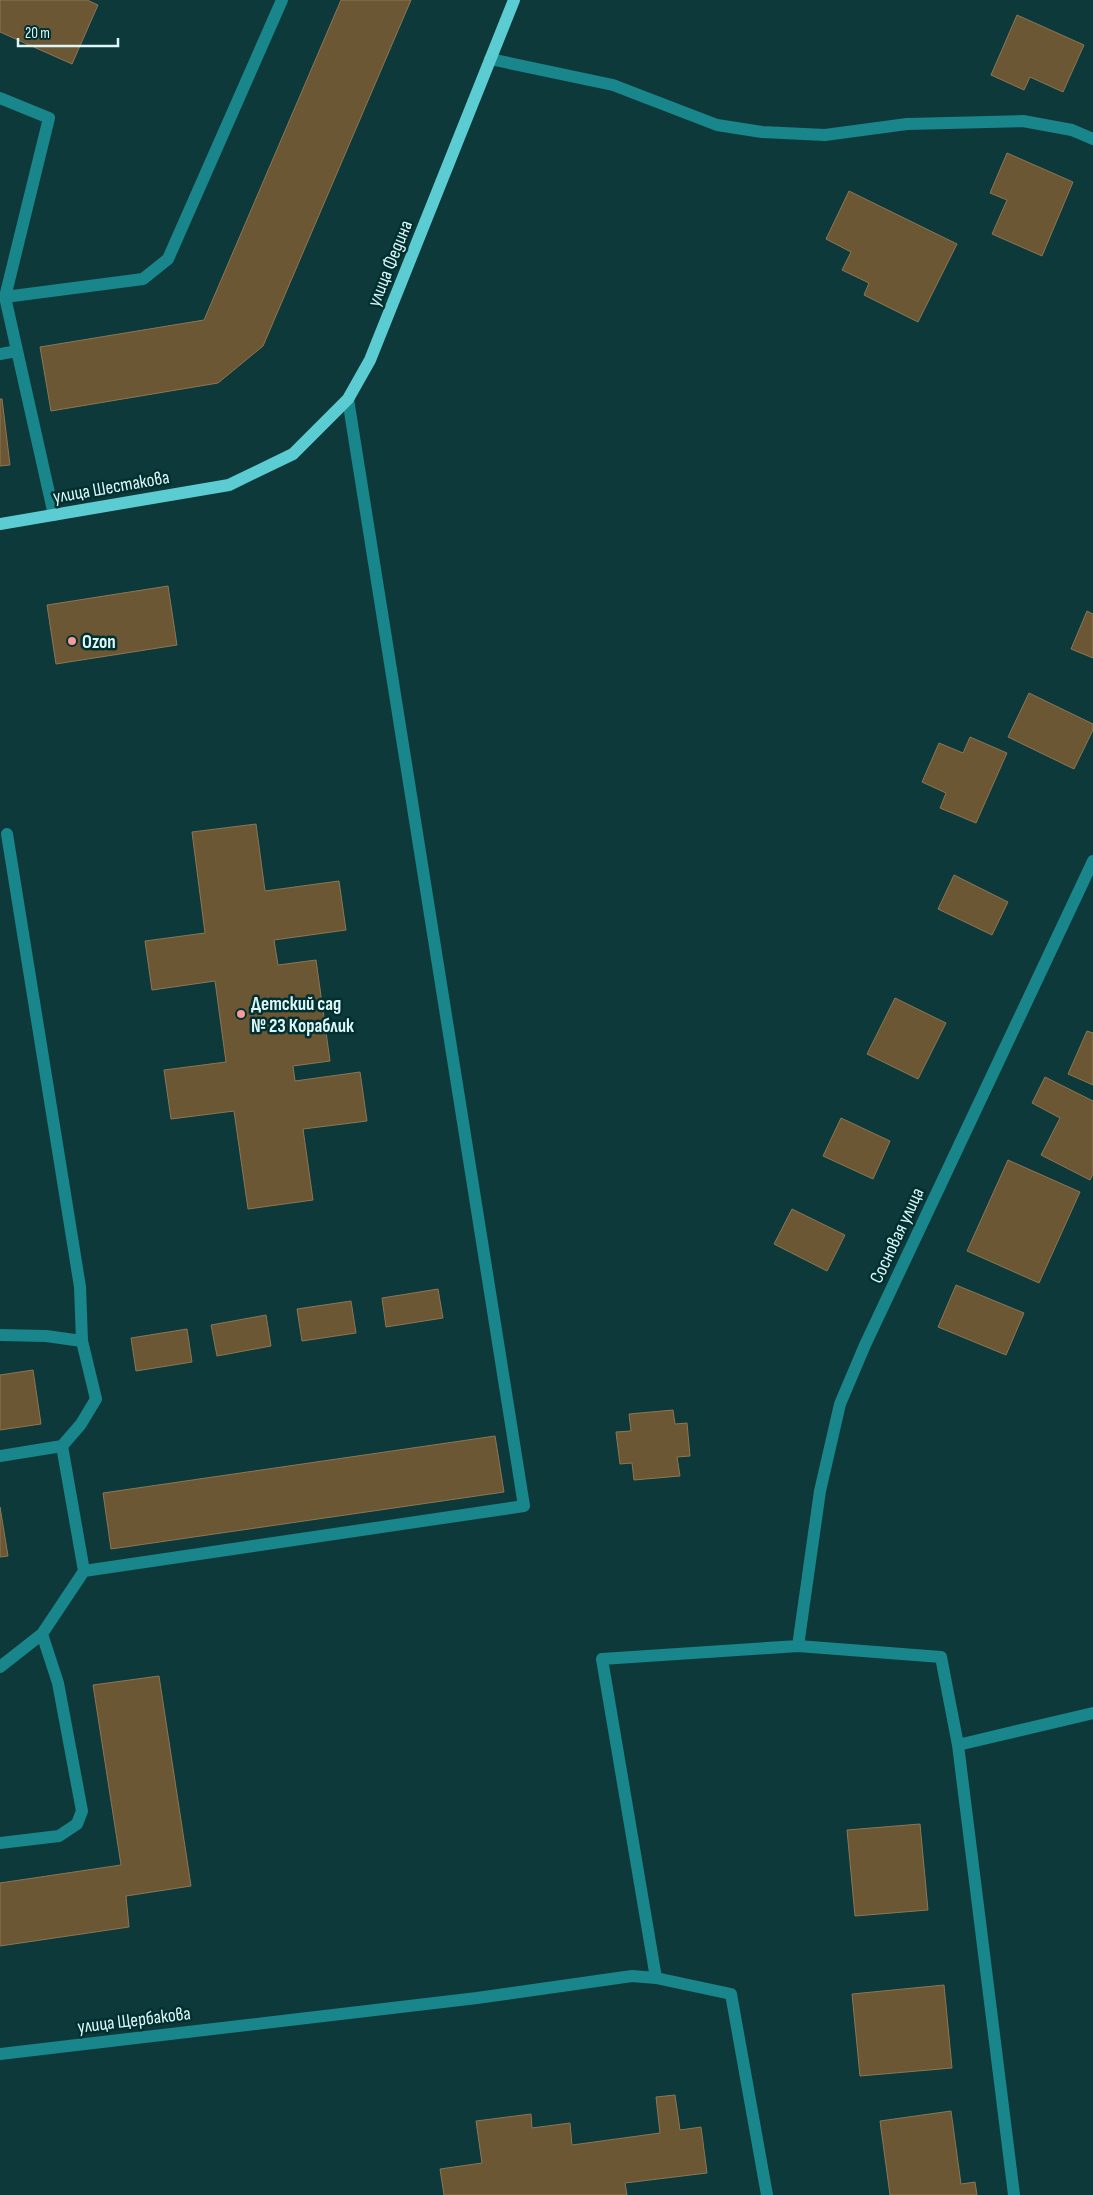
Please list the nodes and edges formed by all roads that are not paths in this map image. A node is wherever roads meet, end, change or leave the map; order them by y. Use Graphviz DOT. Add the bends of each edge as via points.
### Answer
graph roads {
  1 [pos="282,0"];
  2 [pos="514,0"];
  3 [pos="490,59"];
  4 [pos="0,98"];
  5 [pos="1093,139"];
  6 [pos="5,297"];
  7 [pos="17,352"];
  8 [pos="0,354"];
  9 [pos="348,399"];
  10 [pos="229,485"];
  11 [pos="54,515"];
  12 [pos="0,524"];
  13 [pos="7,834"];
  14 [pos="1093,861"];
  15 [pos="0,1335"];
  16 [pos="82,1341"];
  17 [pos="62,1446"];
  18 [pos="0,1456"];
  19 [pos="84,1571"];
  20 [pos="42,1634"];
  21 [pos="798,1646"];
  22 [pos="0,1667"];
  23 [pos="1093,1713"];
  24 [pos="958,1746"];
  25 [pos="0,1843"];
  26 [pos="656,1978"];
  27 [pos="0,2054"];
  28 [pos="767,2195"];
  29 [pos="1014,2195"];
  1 -- 6 [label="street" via="168,260 143,279"];
  2 -- 3 [label="main road, улица Федина"];
  3 -- 5 [label="street" via="613,85 717,125 762,132 825,135 907,124 1023,121 1072,130"];
  3 -- 9 [label="main road, улица Федина" via="370,360"];
  4 -- 6 [label="street" via="49,118"];
  6 -- 7 [label="street"];
  7 -- 8 [label="street"];
  7 -- 11 [label="street"];
  9 -- 10 [label="main road, улица Федина" via="293,454"];
  9 -- 19 [label="street" via="524,1506"];
  10 -- 11 [label="main road, улица Шестакова"];
  11 -- 12 [label="main road, улица Шестакова"];
  13 -- 16 [label="street" via="80,1287"];
  14 -- 21 [label="street, Сосновая улица" via="840,1404 820,1492"];
  15 -- 16 [label="street"];
  16 -- 17 [label="street" via="96,1399"];
  17 -- 18 [label="street"];
  17 -- 19 [label="street"];
  19 -- 20 [label="street"];
  20 -- 22 [label="street"];
  20 -- 25 [label="street" via="58,1683 82,1811 77,1824 59,1836"];
  21 -- 24 [label="street" via="941,1657"];
  21 -- 26 [label="street" via="602,1659"];
  23 -- 24 [label="street"];
  24 -- 29 [label="street"];
  26 -- 27 [label="street, улица Щербакова" via="632,1976 476,1998"];
  26 -- 28 [label="street, улица Щербакова" via="732,1994"];
}
